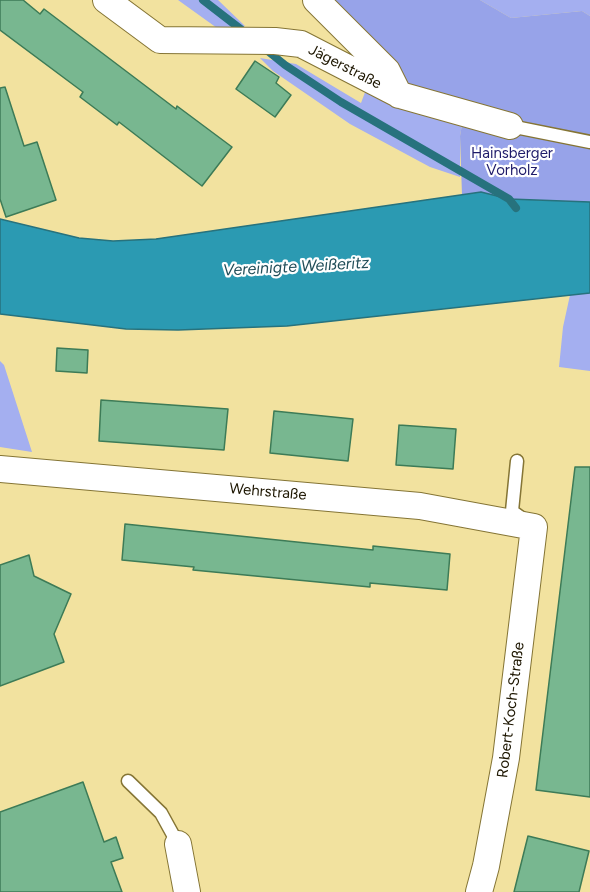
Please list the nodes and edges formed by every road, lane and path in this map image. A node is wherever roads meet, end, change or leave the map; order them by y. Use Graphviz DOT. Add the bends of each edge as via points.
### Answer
graph roads {
  1 [pos="106,0"];
  2 [pos="316,0"];
  3 [pos="400,95"];
  4 [pos="510,126"];
  5 [pos="590,142"];
  6 [pos="517,461"];
  7 [pos="0,469"];
  8 [pos="534,526"];
  9 [pos="128,782"];
  10 [pos="178,844"];
  11 [pos="187,892"];
  12 [pos="479,892"];
  1 -- 3 [label="street, Jägerstraße" via="160,40 301,44"];
  2 -- 3 [label="street" via="387,71"];
  3 -- 4 [label="street, Jägerstraße"];
  4 -- 5 [label="lane, Jägerstraße"];
  6 -- 8 [label="lane" via="512,511"];
  7 -- 8 [label="street, Wehrstraße" via="420,506"];
  8 -- 12 [label="street, Robert-Koch-Straße" via="506,758"];
  9 -- 10 [label="lane" via="160,813"];
  10 -- 11 [label="street"];
}
